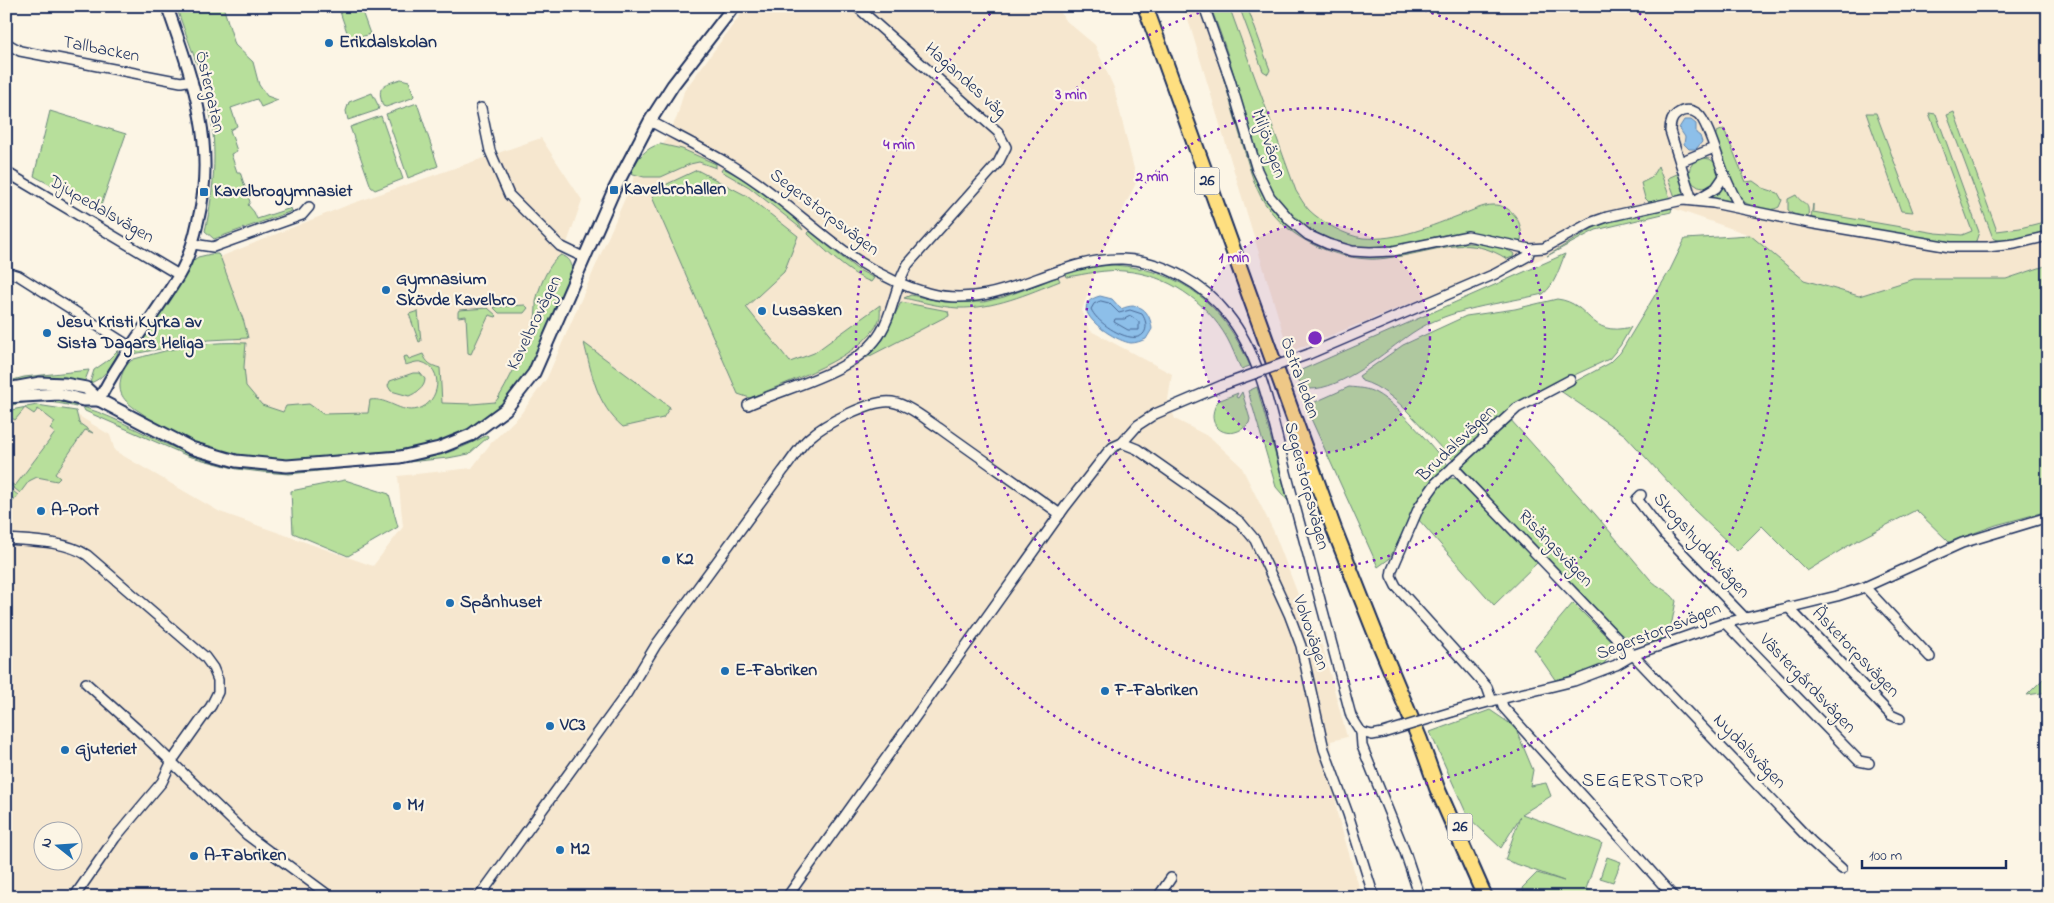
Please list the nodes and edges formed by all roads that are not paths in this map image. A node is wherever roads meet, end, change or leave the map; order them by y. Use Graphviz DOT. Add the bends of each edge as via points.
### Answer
graph roads {
  1 [pos="167,6"];
  2 [pos="734,6"];
  3 [pos="856,6"];
  4 [pos="1145,6"];
  5 [pos="1204,6"];
  6 [pos="6,43"];
  7 [pos="192,80"];
  8 [pos="480,108"];
  9 [pos="650,121"];
  10 [pos="1714,148"];
  11 [pos="1680,162"];
  12 [pos="6,172"];
  13 [pos="1725,175"];
  14 [pos="1694,200"];
  15 [pos="309,207"];
  16 [pos="1741,208"];
  17 [pos="2048,236"];
  18 [pos="192,244"];
  19 [pos="1530,249"];
  20 [pos="585,258"];
  21 [pos="6,272"];
  22 [pos="179,275"];
  23 [pos="898,283"];
  24 [pos="131,347"];
  25 [pos="1570,380"];
  26 [pos="6,396"];
  27 [pos="100,400"];
  28 [pos="748,405"];
  29 [pos="1122,443"];
  30 [pos="1453,467"];
  31 [pos="1641,495"];
  32 [pos="1060,514"];
  33 [pos="2048,517"];
  34 [pos="6,539"];
  35 [pos="1865,587"];
  36 [pos="1788,607"];
  37 [pos="1745,618"];
  38 [pos="1725,623"];
  39 [pos="1633,654"];
  40 [pos="1930,657"];
  41 [pos="86,683"];
  42 [pos="1496,700"];
  43 [pos="1900,719"];
  44 [pos="1361,732"];
  45 [pos="1427,759"];
  46 [pos="172,761"];
  47 [pos="1868,763"];
  48 [pos="1842,870"];
  49 [pos="1171,878"];
  50 [pos="74,897"];
  51 [pos="331,897"];
  52 [pos="479,897"];
  53 [pos="787,897"];
  54 [pos="1158,897"];
  55 [pos="1374,897"];
  56 [pos="1420,897"];
  57 [pos="1485,897"];
  58 [pos="1492,897"];
  59 [pos="1674,897"];
  1 -- 7 [label="street, Östergatan"];
  2 -- 9 [label="main road, Kavelbrovägen" via="673,85"];
  3 -- 23 [label="street, Hagandes väg" via="998,132 1006,147 998,163 908,264"];
  4 -- 45 [label="highway, Östra leden / 26" via="1334,529"];
  5 -- 19 [label="street, Miljövägen" via="1257,170 1270,197 1308,235 1328,244 1370,252 1393,251 1468,236"];
  6 -- 7 [label="street, Tallbacken" via="20,51 181,82"];
  7 -- 18 [label="street, Östergatan" via="202,118 205,166 204,192"];
  8 -- 20 [label="street" via="490,151 509,195 560,246"];
  9 -- 20 [label="main road, Kavelbrovägen" via="614,190"];
  9 -- 23 [label="street, Segerstorpsvägen" via="732,166 868,269"];
  10 -- 11 [label="street"];
  10 -- 11 [label="street" via="1699,114 1692,110 1677,113 1670,124 1670,131"];
  10 -- 13 [label="street"];
  11 -- 14 [label="street"];
  12 -- 22 [label="street, Djupedalsvägen"];
  13 -- 14 [label="street" via="1716,188"];
  13 -- 16 [label="street"];
  14 -- 16 [label="street"];
  14 -- 19 [label="street" via="1607,217 1544,248"];
  15 -- 18 [label="street" via="302,215 213,247"];
  16 -- 17 [label="street" via="1950,247 2015,244"];
  18 -- 22 [label="street, Östergatan"];
  19 -- 29 [label="street, bridge" via="1528,256 1495,274 1309,354 1155,414 1138,425"];
  20 -- 27 [label="main road, Kavelbrovägen" via="534,373 506,409 472,435 440,448 400,457 286,466 236,461 191,448"];
  21 -- 24 [label="street" via="19,276"];
  22 -- 24 [label="street, Östergatan"];
  23 -- 28 [label="street" via="883,330 863,354"];
  23 -- 44 [label="street, Segerstorpsvägen" via="929,293 965,298 1002,292 1066,268 1123,259 1149,263 1176,273 1207,293 1228,314 1251,352 1351,716"];
  24 -- 27 [label="street, Östergatan"];
  25 -- 30 [label="street, Brudalsvägen" via="1517,408"];
  26 -- 27 [label="main road, Kavelbrovägen" via="14,388 40,383 65,384 86,388"];
  29 -- 32 [label="street" via="1106,453"];
  29 -- 55 [label="street, Volvovägen" via="1137,449 1214,503 1240,522 1255,540 1301,646 1324,749"];
  30 -- 39 [label="street, Risängsvägen"];
  30 -- 42 [label="street, Brudalsvägen" via="1436,483 1419,507 1391,576 1396,586"];
  31 -- 37 [label="street, Skogshyddevägen" via="1637,499 1665,535"];
  32 -- 52 [label="street" via="901,405 884,402 874,405 817,432 789,464 656,645 627,693"];
  32 -- 53 [label="street"];
  33 -- 35 [label="street, Segerstorpsvägen" via="1962,543"];
  34 -- 46 [label="street" via="31,540 83,552 210,662 218,680 215,700"];
  35 -- 36 [label="street, Segerstorpsvägen"];
  35 -- 40 [label="street"];
  36 -- 37 [label="street, Segerstorpsvägen"];
  36 -- 43 [label="street, Äsketorpsvägen" via="1891,715"];
  37 -- 38 [label="street, Segerstorpsvägen"];
  38 -- 39 [label="street, Segerstorpsvägen"];
  38 -- 47 [label="street, Västergårdsvägen" via="1859,761"];
  39 -- 42 [label="street, Segerstorpsvägen" via="1616,665 1574,681"];
  39 -- 48 [label="street, Nydalsvägen"];
  41 -- 46 [label="street"];
  42 -- 44 [label="street, Segerstorpsvägen, bridge" via="1383,734"];
  42 -- 59 [label="street"];
  44 -- 56 [label="street" via="1362,746 1406,852"];
  45 -- 57 [label="highway, Östra leden / 26" via="1440,797"];
  45 -- 58 [label="highway, Östra leden / 26"];
  46 -- 50 [label="street" via="162,782 115,838"];
  46 -- 51 [label="street" via="254,841"];
  49 -- 54 [label="street"];
}
